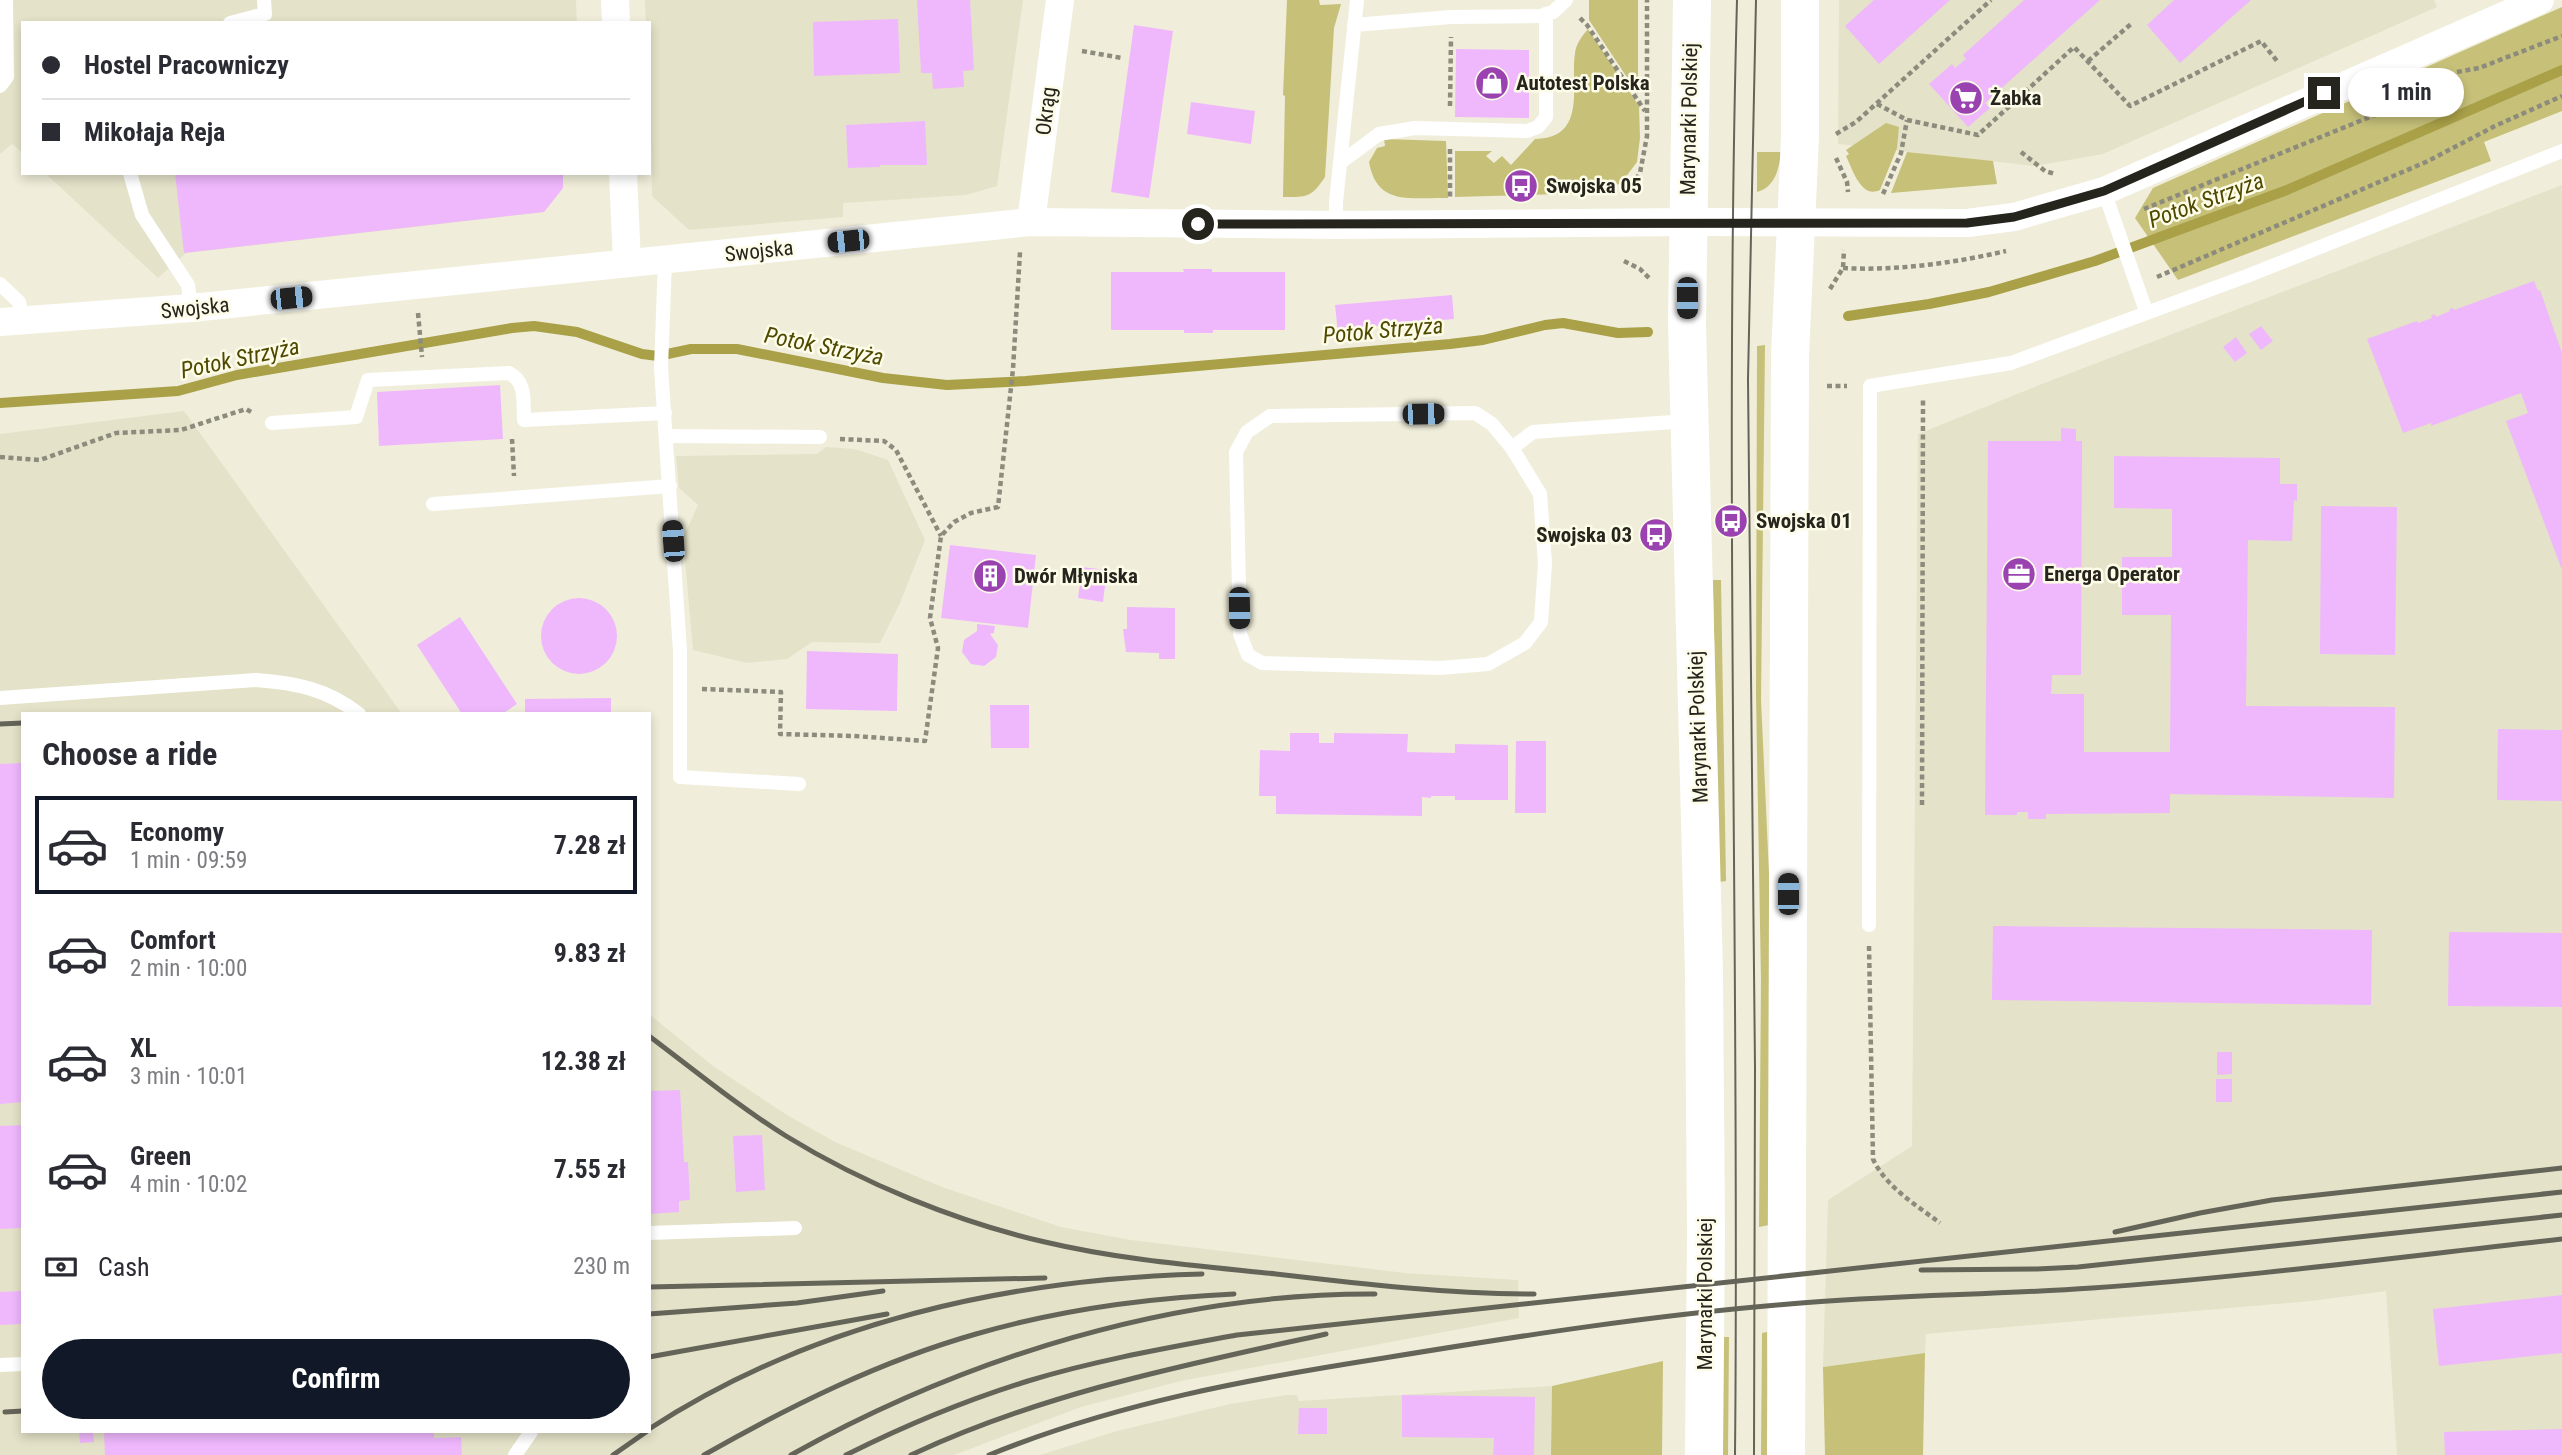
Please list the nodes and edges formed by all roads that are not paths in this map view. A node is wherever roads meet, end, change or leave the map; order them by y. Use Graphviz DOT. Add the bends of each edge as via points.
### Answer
graph roads {
  1 [pos="6,0"];
  2 [pos="264,0"];
  3 [pos="615,0"];
  4 [pos="1060,0"];
  5 [pos="1357,0"];
  6 [pos="1692,0"];
  7 [pos="1800,0"];
  8 [pos="2540,0"];
  9 [pos="1566,1"];
  10 [pos="2506,7"];
  11 [pos="1546,14"];
  12 [pos="238,21"];
  13 [pos="616,21"];
  14 [pos="1354,25"];
  15 [pos="7,45"];
  16 [pos="21,46"];
  17 [pos="0,86"];
  18 [pos="2562,151"];
  19 [pos="1340,163"];
  20 [pos="131,175"];
  21 [pos="623,175"];
  22 [pos="2104,191"];
  23 [pos="1687,222"];
  24 [pos="1797,223"];
  25 [pos="1336,225"];
  26 [pos="1026,234"];
  27 [pos="665,260"];
  28 [pos="627,263"];
  29 [pos="0,285"];
  30 [pos="191,309"];
  31 [pos="2146,311"];
  32 [pos="12,320"];
  33 [pos="665,413"];
  34 [pos="1690,421"];
  35 [pos="272,423"];
  36 [pos="667,436"];
  37 [pos="820,437"];
  38 [pos="1512,448"];
  39 [pos="670,486"];
  40 [pos="433,504"];
  41 [pos="0,698"];
  42 [pos="357,712"];
  43 [pos="799,785"];
  44 [pos="1869,925"];
  45 [pos="795,1228"];
  46 [pos="651,1233"];
  47 [pos="21,1364"];
  48 [pos="0,1365"];
  49 [pos="530,1433"];
  50 [pos="515,1455"];
  51 [pos="1703,1455"];
  52 [pos="1786,1455"];
  1 -- 15 [label="lane"];
  2 -- 12 [label="lane" via="265,14"];
  3 -- 13 [label="street"];
  4 -- 26 [label="street, Okrąg"];
  5 -- 14 [label="lane"];
  6 -- 23 [label="main road, Marynarki Polskiej"];
  7 -- 24 [label="main road"];
  8 -- 10 [label="street, Swojska"];
  9 -- 11 [label="lane"];
  10 -- 22 [label="street, Swojska"];
  11 -- 14 [label="lane"];
  11 -- 19 [label="lane" via="1546,117 1538,127 1527,131 1415,128 1379,134"];
  14 -- 19 [label="lane"];
  15 -- 16 [label="lane"];
  15 -- 17 [label="lane" via="7,77"];
  18 -- 31 [label="lane" via="2247,276"];
  19 -- 25 [label="lane"];
  20 -- 30 [label="lane" via="142,215 188,285"];
  21 -- 28 [label="street"];
  22 -- 24 [label="street, Swojska" via="2014,217 1967,223"];
  22 -- 31 [label="lane"];
  23 -- 24 [label="street, Swojska"];
  23 -- 25 [label="street, Swojska"];
  23 -- 34 [label="main road, Marynarki Polskiej"];
  24 -- 52 [label="main road" via="1790,356"];
  25 -- 26 [label="street, Swojska"];
  26 -- 27 [label="street, Swojska"];
  27 -- 28 [label="street, Swojska"];
  27 -- 33 [label="lane" via="661,340"];
  28 -- 30 [label="street, Swojska"];
  29 -- 32 [label="lane" via="19,302"];
  30 -- 32 [label="street, Swojska"];
  31 -- 44 [label="lane" via="2011,363 1870,386"];
  33 -- 35 [label="lane" via="524,420 522,386 509,373 368,380 356,416"];
  33 -- 36 [label="lane"];
  34 -- 38 [label="lane" via="1534,432"];
  34 -- 51 [label="main road, Marynarki Polskiej" via="1704,973"];
  36 -- 37 [label="lane"];
  36 -- 39 [label="lane"];
  38 -- 38 [label="lane" via="1540,494 1545,563 1541,622 1525,643 1488,664 1440,668 1262,663 1248,655 1240,634 1236,452 1247,432 1270,416 1475,413 1492,424"];
  39 -- 40 [label="lane"];
  39 -- 43 [label="lane" via="680,651 680,776"];
  41 -- 42 [label="lane" via="256,680 298,684 342,700"];
  45 -- 46 [label="lane"];
  47 -- 48 [label="lane"];
  49 -- 50 [label="lane"];
}
